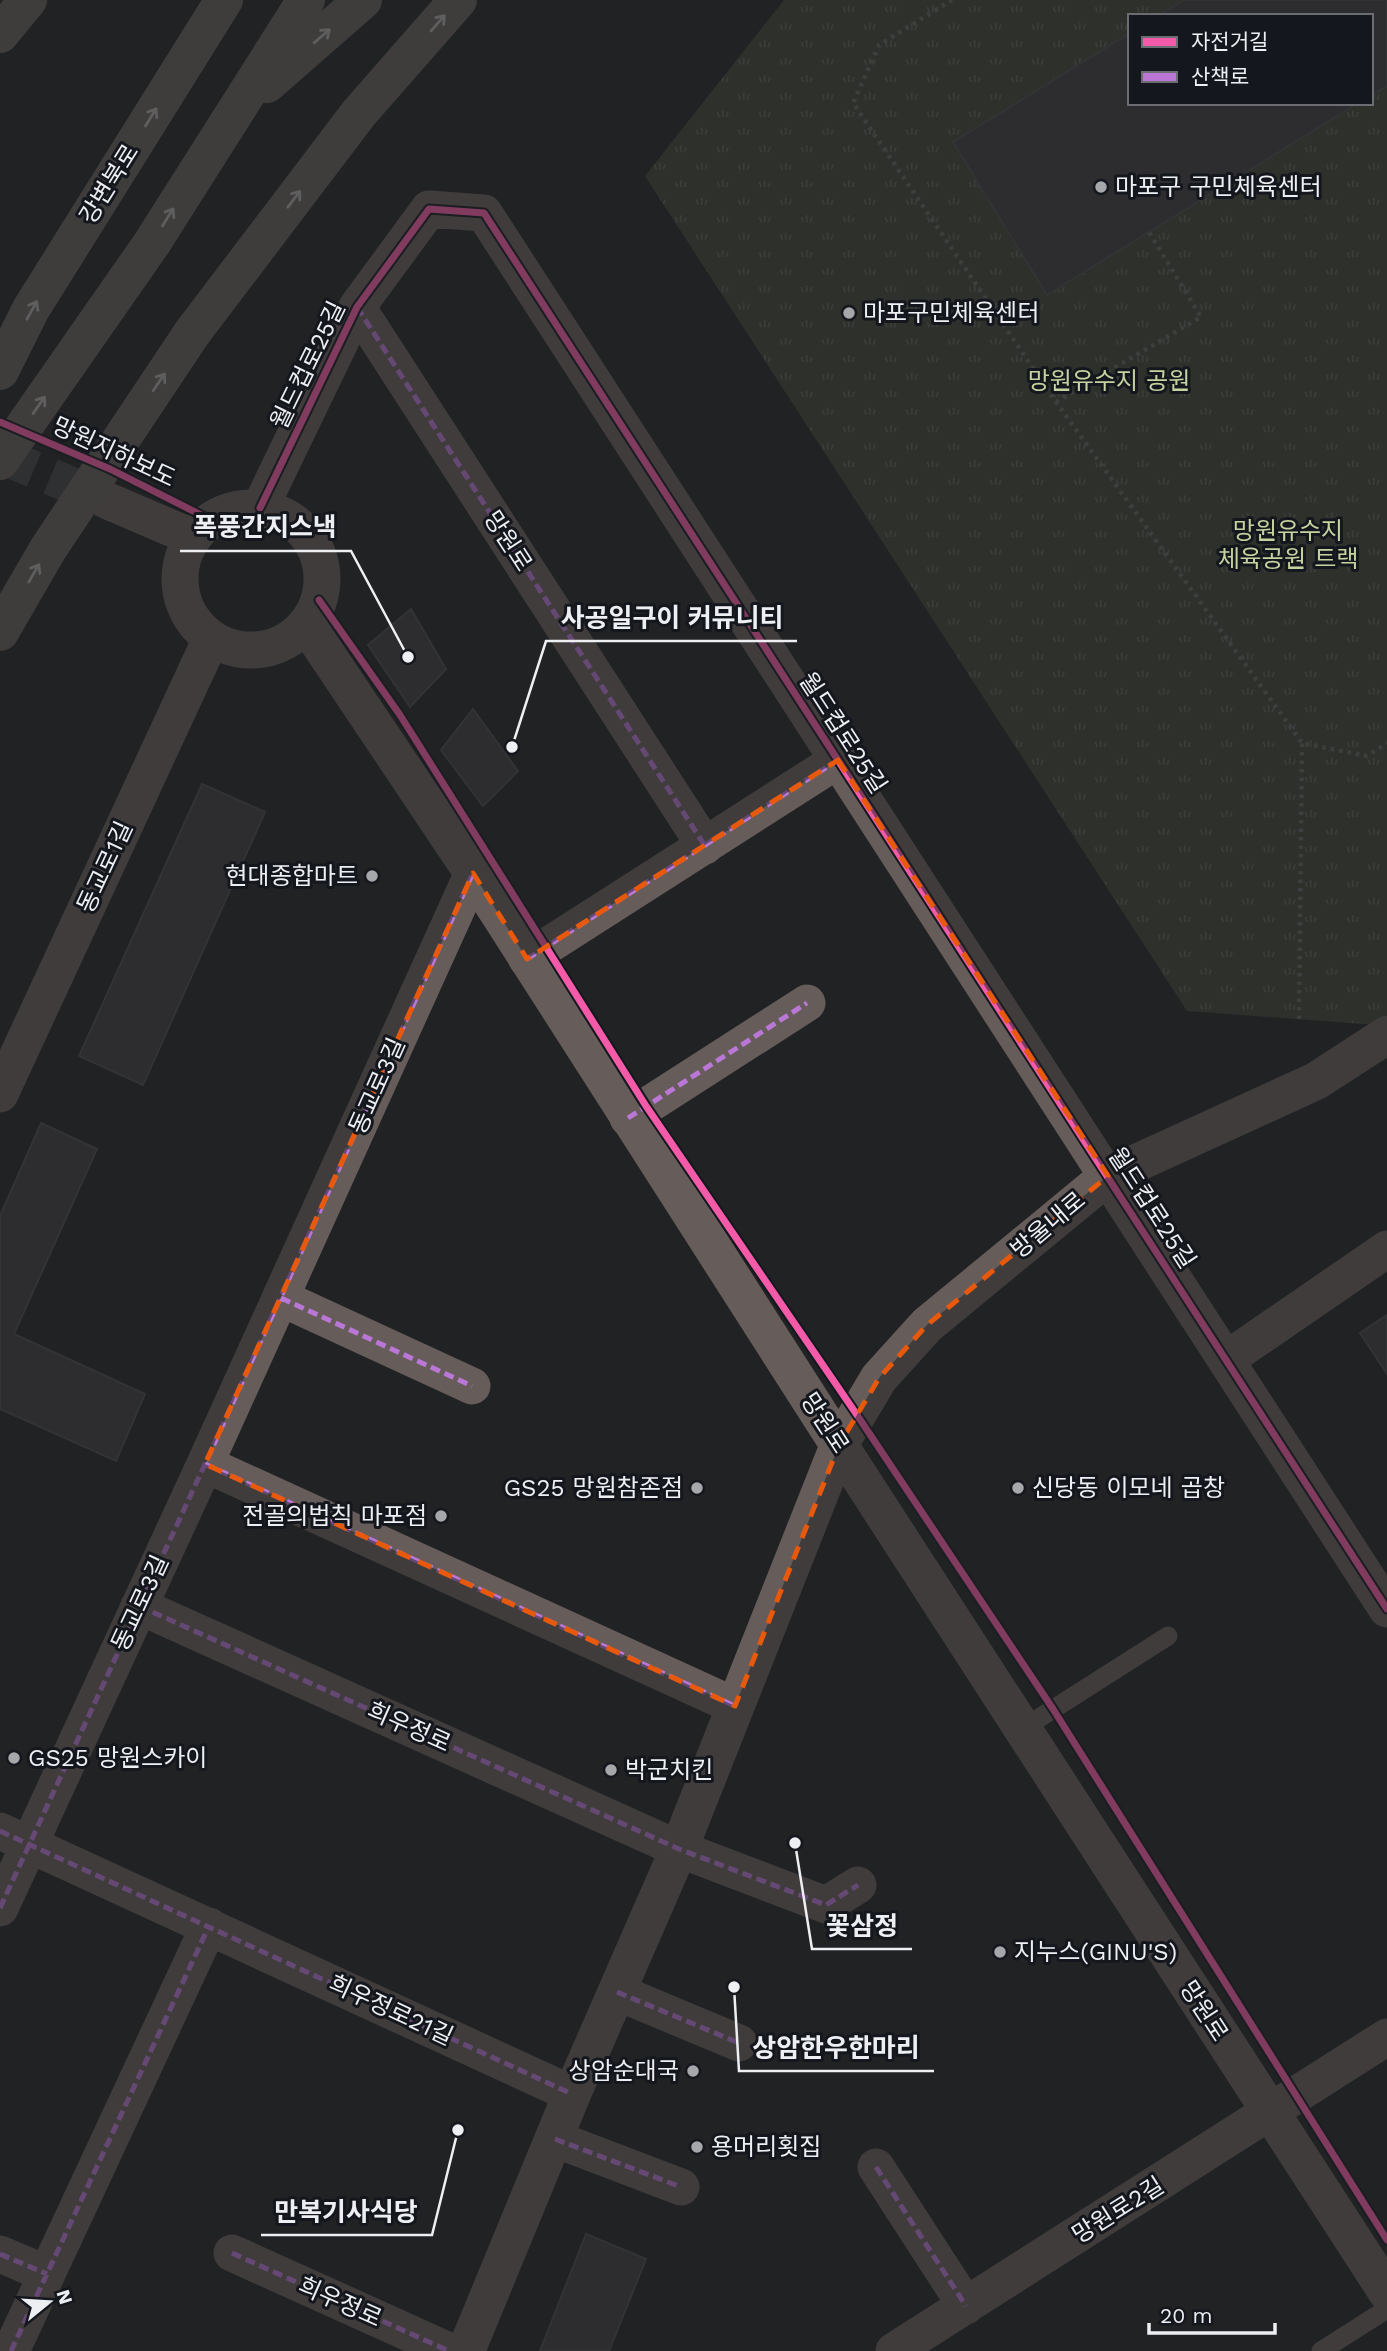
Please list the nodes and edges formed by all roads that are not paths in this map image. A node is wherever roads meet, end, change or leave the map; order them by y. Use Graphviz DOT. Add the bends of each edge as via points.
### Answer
graph roads {
  1 [pos="28,0"];
  2 [pos="224,0"];
  3 [pos="306,0"];
  4 [pos="363,0"];
  5 [pos="458,0"];
  6 [pos="0,34"];
  7 [pos="234,113"];
  8 [pos="357,307"];
  9 [pos="0,371"];
  10 [pos="0,461"];
  11 [pos="108,501"];
  12 [pos="260,508"];
  13 [pos="192,537"];
  14 [pos="307,625"];
  15 [pos="0,632"];
  16 [pos="211,639"];
  17 [pos="838,760"];
  18 [pos="705,846"];
  19 [pos="473,873"];
  20 [pos="527,959"];
  21 [pos="807,1003"];
  22 [pos="1387,1035"];
  23 [pos="0,1094"];
  24 [pos="628,1118"];
  25 [pos="1108,1176"];
  26 [pos="1387,1249"];
  27 [pos="281,1298"];
  28 [pos="1227,1359"];
  29 [pos="472,1386"];
  30 [pos="839,1446"];
  31 [pos="205,1464"];
  32 [pos="139,1605"];
  33 [pos="1387,1609"];
  34 [pos="1168,1636"];
  35 [pos="735,1706"];
  36 [pos="1022,1729"];
  37 [pos="15,1838"];
  38 [pos="679,1849"];
  39 [pos="858,1885"];
  40 [pos="0,1908"];
  41 [pos="209,1926"];
  42 [pos="617,1992"];
  43 [pos="1387,2037"];
  44 [pos="739,2043"];
  45 [pos="572,2094"];
  46 [pos="1270,2113"];
  47 [pos="555,2140"];
  48 [pos="876,2167"];
  49 [pos="681,2187"];
  50 [pos="232,2253"];
  51 [pos="0,2254"];
  52 [pos="47,2274"];
  53 [pos="1387,2292"];
  54 [pos="966,2306"];
  55 [pos="1387,2309"];
  56 [pos="11,2351"];
  57 [pos="449,2351"];
  58 [pos="466,2351"];
  59 [pos="894,2351"];
  60 [pos="1321,2351"];
  1 -- 6 [label="highway"];
  9 -- 2 [label="highway, 강변북로, one-way" via="32,309"];
  3 -- 7 [label="highway"];
  7 -- 4 [label="highway, one-way"];
  15 -- 5 [label="highway, one-way, bridge" via="48,549 192,333 359,113"];
  10 -- 7 [label="highway, one-way" via="152,243"];
  8 -- 12 [label="street, 월드컵로25길"];
  8 -- 17 [label="street, 월드컵로25길" via="429,209 484,213"];
  8 -- 18 [label="street, 망원로"];
  11 -- 13 [label="street"];
  12 -- 13 [label="street" via="222,513"];
  12 -- 14 [label="street" via="281,514 313,543 323,584"];
  13 -- 16 [label="street" via="179,581 183,603 194,623"];
  14 -- 16 [label="street" via="272,648 230,648"];
  14 -- 19 [label="street, 망원로"];
  16 -- 23 [label="street, 동교로1길"];
  17 -- 18 [label="street"];
  17 -- 25 [label="street, 월드컵로25길"];
  18 -- 20 [label="street"];
  19 -- 20 [label="street, 망원로"];
  19 -- 27 [label="street, 동교로3길"];
  20 -- 24 [label="street, 망원로"];
  21 -- 24 [label="street"];
  22 -- 25 [label="street, 방울내로" via="1316,1081"];
  24 -- 30 [label="street, 망원로"];
  25 -- 28 [label="street, 월드컵로25길"];
  25 -- 30 [label="street, 방울내로" via="928,1325 879,1378"];
  26 -- 28 [label="street"];
  27 -- 29 [label="street"];
  27 -- 31 [label="street, 동교로3길"];
  28 -- 33 [label="street, 월드컵로25길"];
  30 -- 35 [label="street"];
  30 -- 36 [label="street, 망원로"];
  31 -- 32 [label="street, 동교로3길"];
  31 -- 35 [label="street"];
  32 -- 37 [label="street, 동교로3길"];
  32 -- 38 [label="street, 희우정로"];
  34 -- 36 [label="lane"];
  35 -- 38 [label="street"];
  36 -- 46 [label="street, 망원로"];
  37 -- 40 [label="street, 동교로3길"];
  37 -- 41 [label="street, 희우정로21길"];
  38 -- 39 [label="street, 희우정로" via="826,1905"];
  38 -- 42 [label="street"];
  41 -- 45 [label="street, 희우정로21길"];
  41 -- 52 [label="street"];
  42 -- 44 [label="street"];
  42 -- 45 [label="street"];
  43 -- 46 [label="street, 망원로2길"];
  45 -- 47 [label="street"];
  46 -- 53 [label="street, 망원로"];
  46 -- 54 [label="street, 망원로2길"];
  47 -- 49 [label="street"];
  47 -- 58 [label="street"];
  48 -- 54 [label="street"];
  50 -- 57 [label="street, 희우정로"];
  51 -- 52 [label="street"];
  52 -- 56 [label="street"];
  54 -- 59 [label="street, 망원로2길"];
  55 -- 60 [label="lane"];
}
